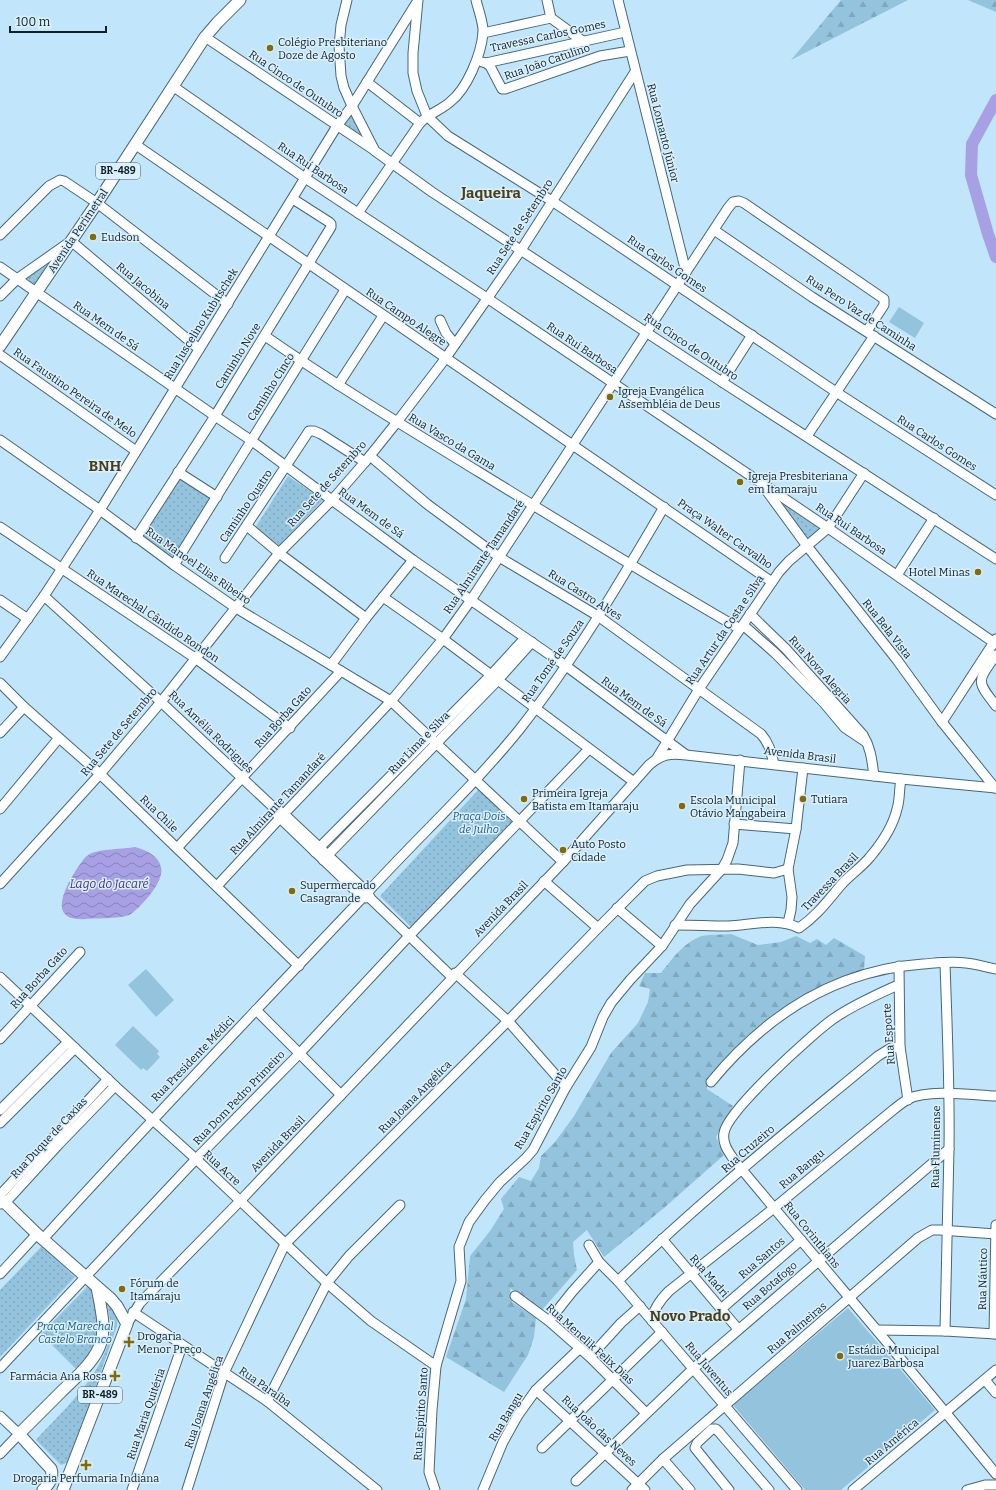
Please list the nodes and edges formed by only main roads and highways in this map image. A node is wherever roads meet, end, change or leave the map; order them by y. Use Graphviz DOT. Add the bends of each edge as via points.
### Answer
graph roads {
  1 [pos="240,0"];
  2 [pos="0,346"];
  3 [pos="1,1200"];
  4 [pos="97,1287"];
  5 [pos="32,1447"];
  6 [pos="72,1466"];
  7 [pos="45,1487"];
  8 [pos="63,1490"];
  1 -- 2 [label="main road, Avenida Perimetral / BR-489" via="205,37 98,203"];
  3 -- 4 [label="main road"];
  4 -- 5 [label="main road" via="102,1315 101,1343 84,1369 19,1434"];
  4 -- 6 [label="main road, BR-489" via="117,1306 127,1324"];
  5 -- 6 [label="main road" via="57,1466"];
  5 -- 7 [label="main road" via="53,1474"];
  6 -- 8 [label="main road, BR-489"];
  7 -- 8 [label="main road" via="57,1483"];
}
